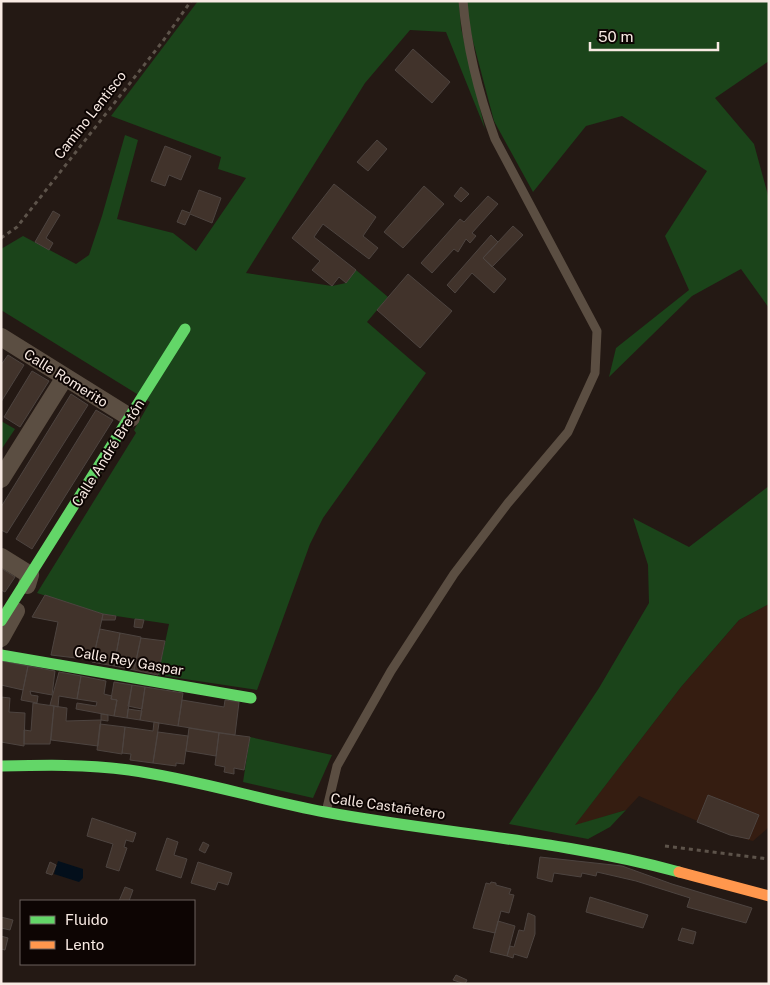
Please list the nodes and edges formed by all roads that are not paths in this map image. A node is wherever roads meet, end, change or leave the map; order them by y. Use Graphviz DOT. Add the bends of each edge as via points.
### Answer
graph roads {
  1 [pos="463,1"];
  2 [pos="185,329"];
  3 [pos="1,338"];
  4 [pos="65,377"];
  5 [pos="131,418"];
  6 [pos="1,480"];
  7 [pos="1,557"];
  8 [pos="30,576"];
  9 [pos="1,621"];
  10 [pos="1,638"];
  11 [pos="1,655"];
  12 [pos="251,698"];
  13 [pos="1,766"];
  14 [pos="326,812"];
  15 [pos="769,896"];
  1 -- 14 [label="lane" via="465,25 484,109 495,139 597,331 596,373 568,432 454,574 391,671 337,766"];
  2 -- 5 [label="street, Calle André Bretón"];
  3 -- 4 [label="street, Calle Romerito"];
  4 -- 5 [label="street, Calle Romerito"];
  4 -- 6 [label="street"];
  5 -- 8 [label="street, Calle André Bretón"];
  7 -- 8 [label="street"];
  8 -- 9 [label="street, Calle André Bretón"];
  8 -- 10 [label="street, Calle André Bretón" via="24,599"];
  11 -- 12 [label="street, Calle Rey Gaspar"];
  13 -- 14 [label="street, Calle Castañetero" via="62,764 130,770"];
  14 -- 15 [label="street, Calle Castañetero" via="632,859"];
}
